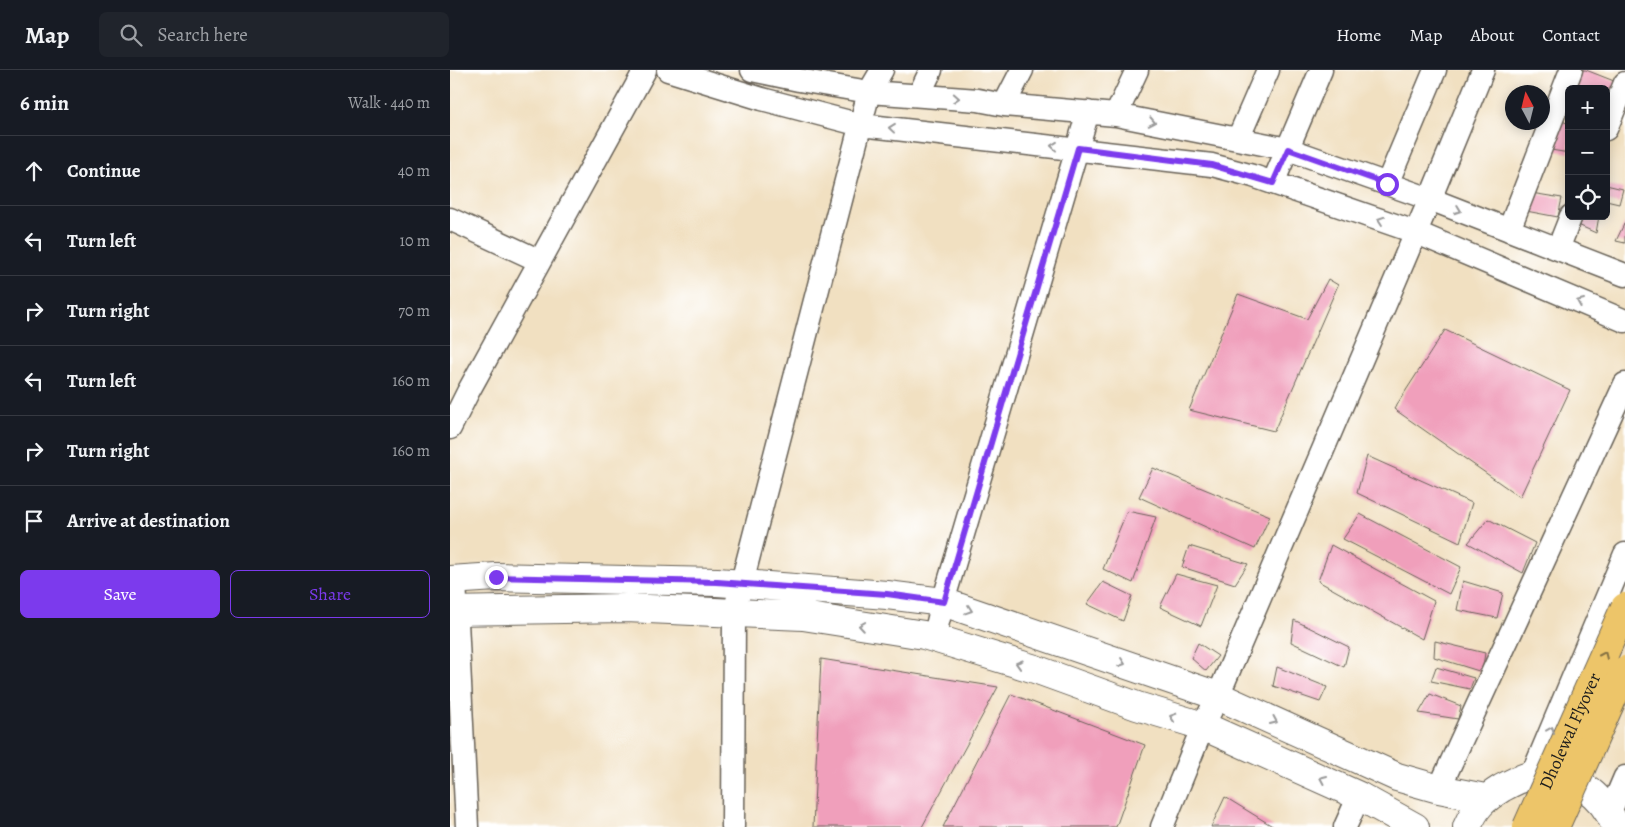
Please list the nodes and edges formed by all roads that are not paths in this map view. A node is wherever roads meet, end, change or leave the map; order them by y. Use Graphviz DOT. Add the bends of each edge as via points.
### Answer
graph roads {
  1 [pos="645,70"];
  2 [pos="668,70"];
  3 [pos="752,70"];
  4 [pos="882,70"];
  5 [pos="931,70"];
  6 [pos="1022,70"];
  7 [pos="1137,70"];
  8 [pos="1268,70"];
  9 [pos="1321,70"];
  10 [pos="1435,70"];
  11 [pos="1483,70"];
  12 [pos="1571,70"];
  13 [pos="1625,83"];
  14 [pos="870,92"];
  15 [pos="919,95"];
  16 [pos="1004,105"];
  17 [pos="1088,112"];
  18 [pos="1116,115"];
  19 [pos="1610,119"];
  20 [pos="861,125"];
  21 [pos="1238,139"];
  22 [pos="1078,148"];
  23 [pos="1288,149"];
  24 [pos="1273,183"];
  25 [pos="1387,184"];
  26 [pos="1430,199"];
  27 [pos="450,219"];
  28 [pos="1569,220"];
  29 [pos="1509,230"];
  30 [pos="1415,232"];
  31 [pos="1558,249"];
  32 [pos="540,261"];
  33 [pos="1625,276"];
  34 [pos="1625,320"];
  35 [pos="1625,384"];
  36 [pos="459,389"];
  37 [pos="450,428"];
  38 [pos="1625,554"];
  39 [pos="453,580"];
  40 [pos="741,585"];
  41 [pos="944,602"];
  42 [pos="1625,607"];
  43 [pos="454,611"];
  44 [pos="734,613"];
  45 [pos="934,638"];
  46 [pos="1625,670"];
  47 [pos="1218,696"];
  48 [pos="1203,726"];
  49 [pos="1532,775"];
  50 [pos="1625,777"];
  51 [pos="1439,789"];
  52 [pos="1359,796"];
  53 [pos="1484,798"];
  54 [pos="1613,820"];
  55 [pos="467,827"];
  56 [pos="733,827"];
  57 [pos="1162,827"];
  58 [pos="1345,827"];
  59 [pos="1415,827"];
  60 [pos="1467,827"];
  61 [pos="1527,827"];
  62 [pos="1555,827"];
  1 -- 32 [label="street"];
  2 -- 20 [label="street"];
  3 -- 14 [label="street"];
  4 -- 14 [label="street"];
  5 -- 15 [label="street"];
  6 -- 16 [label="street"];
  7 -- 18 [label="street"];
  8 -- 21 [label="street"];
  9 -- 23 [label="street"];
  10 -- 25 [label="street"];
  11 -- 26 [label="street"];
  12 -- 29 [label="street"];
  13 -- 19 [label="street"];
  14 -- 15 [label="street"];
  14 -- 20 [label="street"];
  15 -- 16 [label="street, one-way"];
  16 -- 17 [label="street"];
  17 -- 18 [label="street"];
  17 -- 22 [label="street"];
  18 -- 21 [label="street, one-way"];
  22 -- 20 [label="street, one-way"];
  20 -- 40 [label="street"];
  21 -- 23 [label="street"];
  22 -- 24 [label="street" via="1212,165"];
  22 -- 41 [label="street"];
  23 -- 24 [label="street"];
  23 -- 25 [label="street"];
  30 -- 24 [label="street, one-way"];
  25 -- 26 [label="street"];
  26 -- 29 [label="street, one-way"];
  26 -- 30 [label="street"];
  27 -- 32 [label="street"];
  28 -- 31 [label="street"];
  29 -- 31 [label="street"];
  34 -- 30 [label="street, one-way"];
  30 -- 47 [label="street"];
  31 -- 33 [label="street"];
  32 -- 36 [label="street"];
  35 -- 51 [label="street"];
  36 -- 37 [label="street"];
  49 -- 38 [label="street, one-way"];
  39 -- 40 [label="street" via="496,577"];
  39 -- 43 [label="street"];
  40 -- 41 [label="street" via="887,594"];
  40 -- 44 [label="street"];
  41 -- 45 [label="street"];
  41 -- 47 [label="street, one-way"];
  61 -- 42 [label="main road, Dholewal Flyover, one-way, bridge"];
  43 -- 44 [label="street" via="626,608"];
  43 -- 55 [label="street"];
  45 -- 44 [label="street, one-way" via="803,616"];
  44 -- 56 [label="street"];
  48 -- 45 [label="street, one-way"];
  46 -- 62 [label="main road, Dholewal Flyover, bridge"];
  47 -- 48 [label="street"];
  47 -- 51 [label="street, one-way" via="1397,776"];
  52 -- 48 [label="street, one-way"];
  48 -- 57 [label="street"];
  49 -- 53 [label="street"];
  49 -- 54 [label="street" via="1555,776 1576,783 1595,795"];
  50 -- 54 [label="street"];
  51 -- 53 [label="street"];
  52 -- 58 [label="street"];
  52 -- 59 [label="street"];
  53 -- 60 [label="street"];
}
